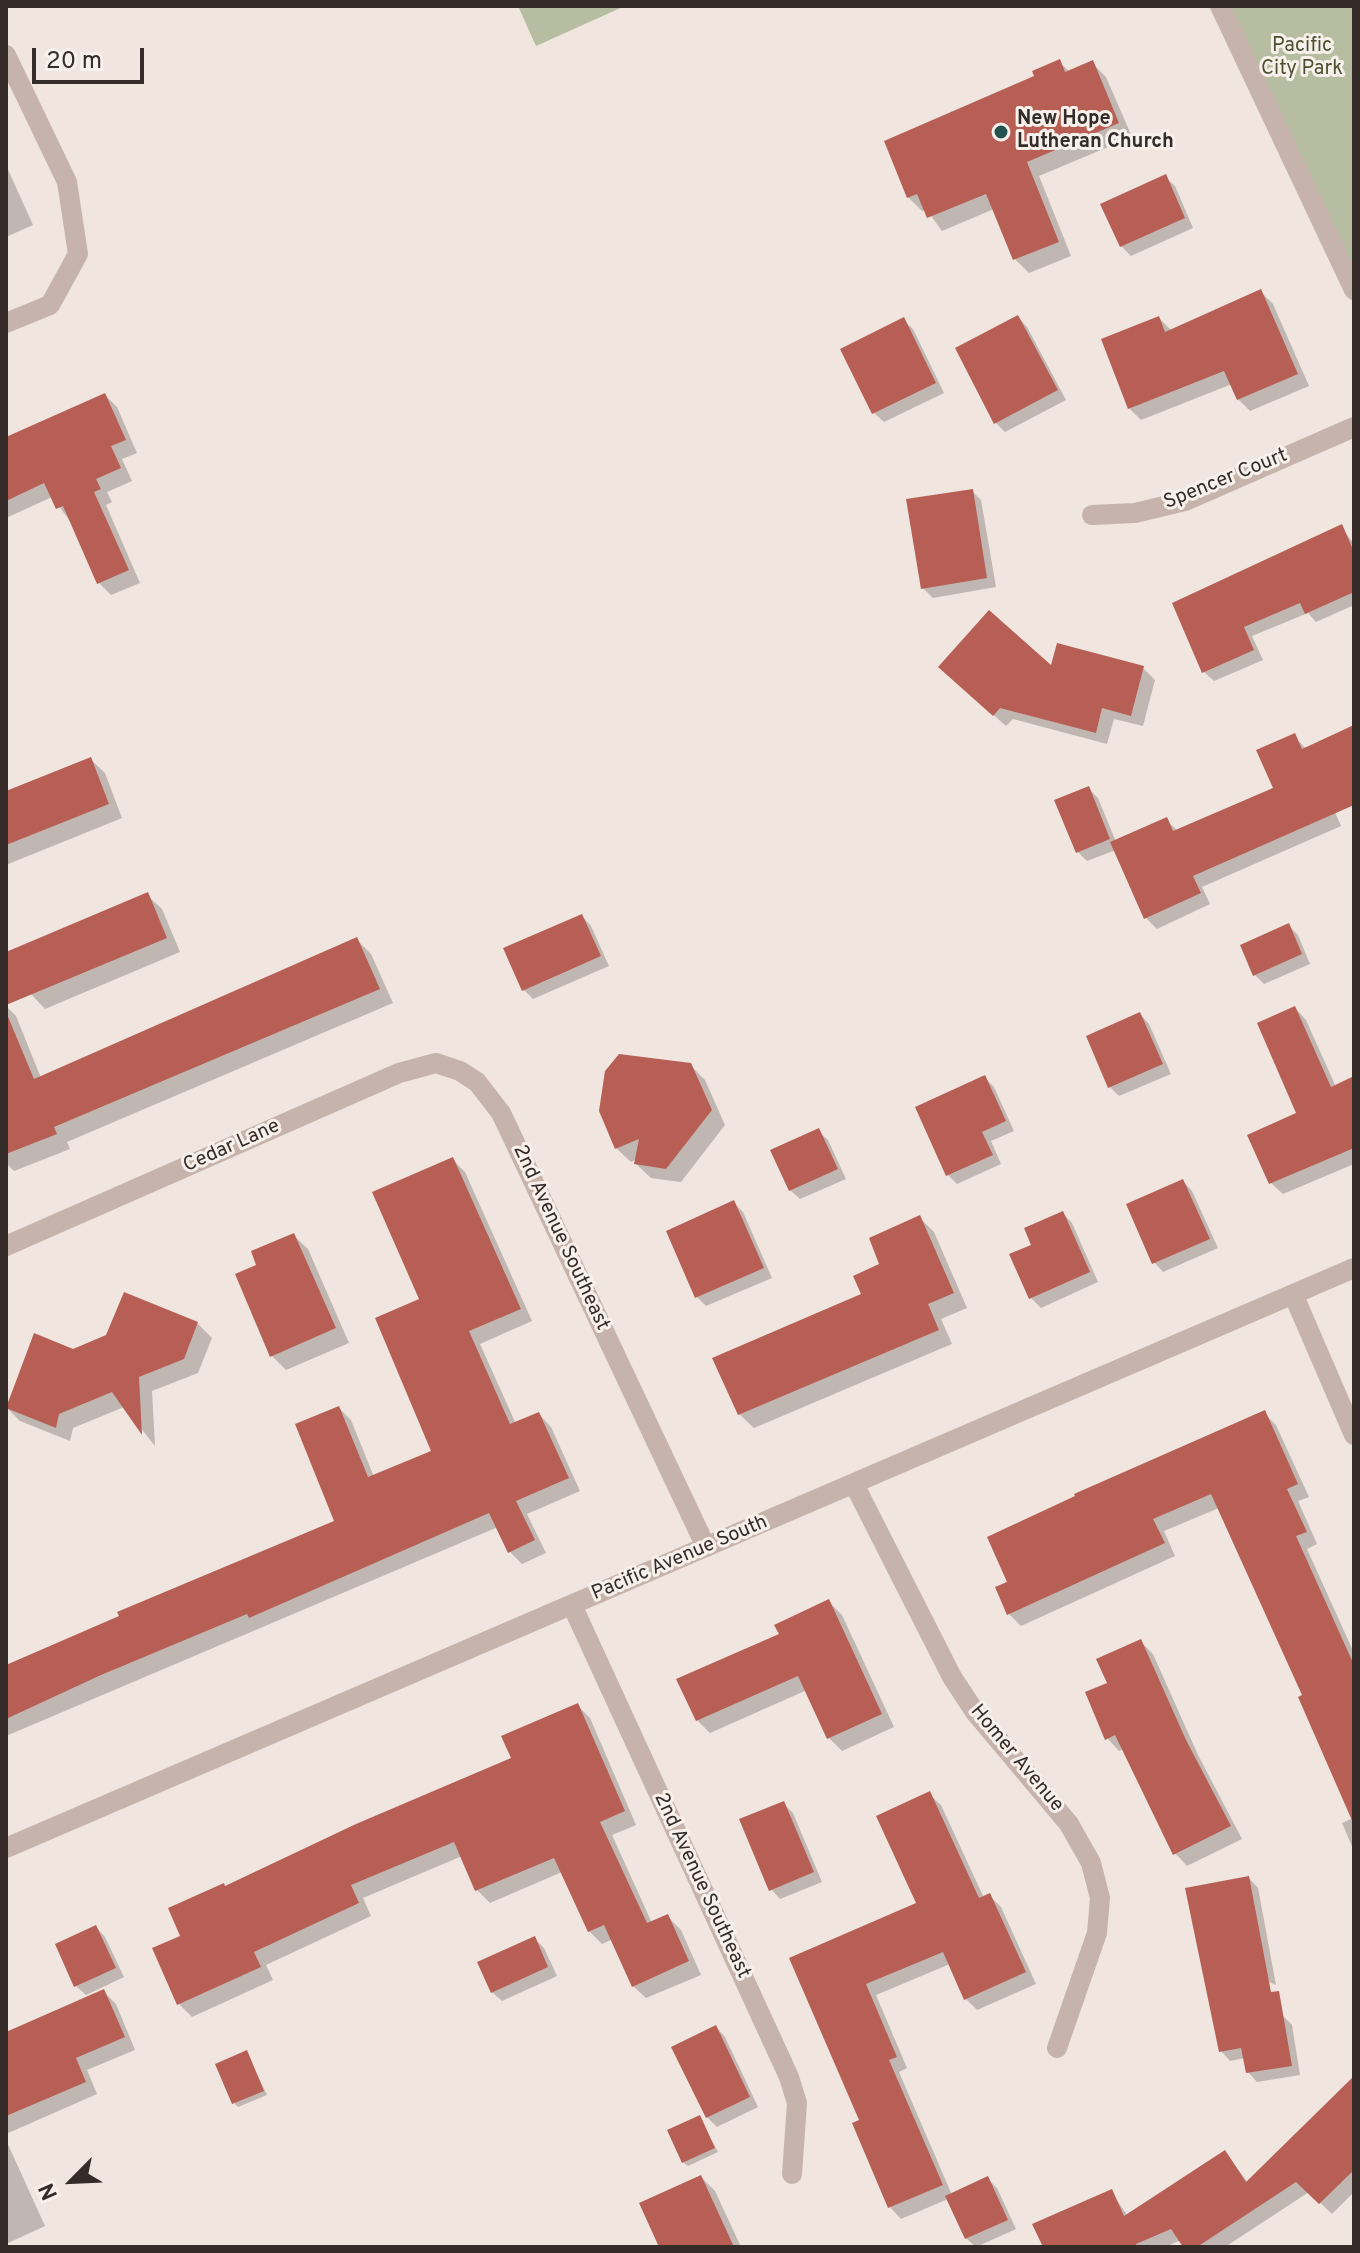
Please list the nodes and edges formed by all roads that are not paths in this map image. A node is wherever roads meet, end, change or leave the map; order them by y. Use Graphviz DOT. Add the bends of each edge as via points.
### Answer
graph roads {
  1 [pos="1220,6"];
  2 [pos="6,55"];
  3 [pos="1354,290"];
  4 [pos="6,323"];
  5 [pos="1354,427"];
  6 [pos="1092,515"];
  7 [pos="460,1071"];
  8 [pos="6,1246"];
  9 [pos="1354,1268"];
  10 [pos="1294,1296"];
  11 [pos="1354,1435"];
  12 [pos="854,1484"];
  13 [pos="706,1547"];
  14 [pos="572,1605"];
  15 [pos="6,1848"];
  16 [pos="1057,2048"];
  17 [pos="792,2174"];
  1 -- 3 [label="street"];
  2 -- 4 [label="street" via="67,182 78,254 50,305"];
  5 -- 6 [label="street, Spencer Court" via="1185,501 1135,513"];
  7 -- 8 [label="street, Cedar Lane" via="436,1063 399,1073"];
  7 -- 13 [label="street, 2nd Avenue Southeast" via="477,1082 501,1113"];
  9 -- 10 [label="street, Pacific Avenue South"];
  10 -- 11 [label="street"];
  10 -- 12 [label="street, Pacific Avenue South"];
  12 -- 13 [label="street, Pacific Avenue South"];
  12 -- 16 [label="street, Homer Avenue" via="952,1677 1069,1824 1091,1863 1100,1898 1097,1933"];
  13 -- 14 [label="street, Pacific Avenue South"];
  14 -- 15 [label="street, Pacific Avenue South"];
  14 -- 17 [label="street, 2nd Avenue Southeast" via="789,2077 797,2103"];
}
